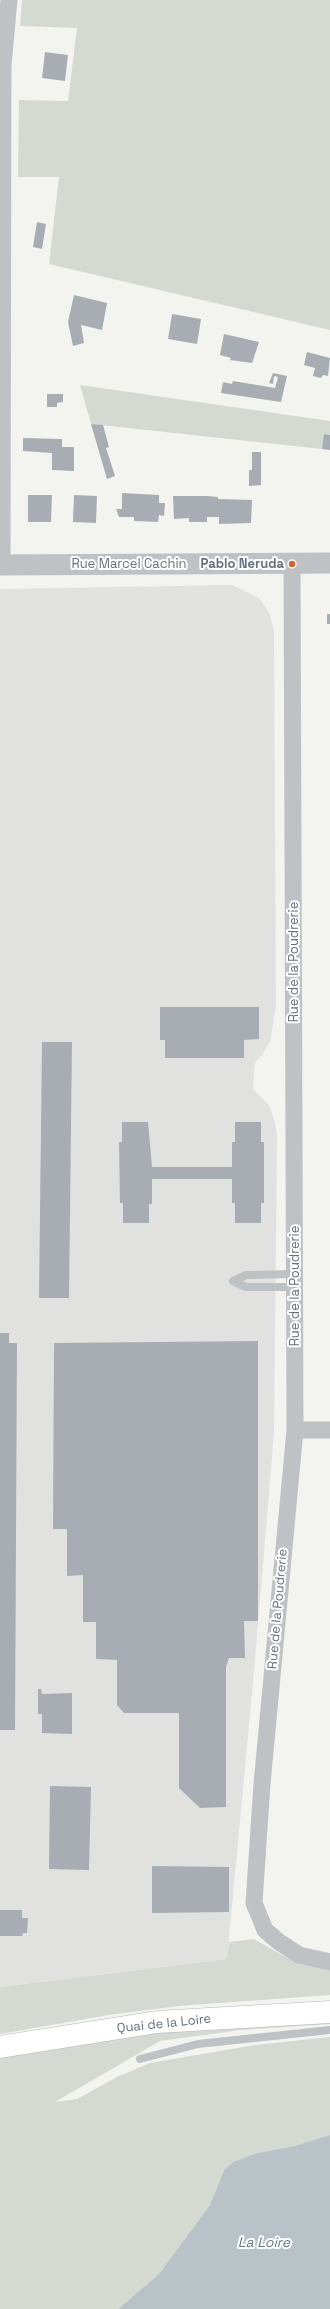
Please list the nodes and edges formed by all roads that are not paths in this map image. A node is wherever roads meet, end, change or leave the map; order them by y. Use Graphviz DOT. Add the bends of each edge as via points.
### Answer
graph roads {
  1 [pos="9,0"];
  2 [pos="330,563"];
  3 [pos="292,564"];
  4 [pos="1,565"];
  5 [pos="295,1280"];
  6 [pos="296,1430"];
  7 [pos="330,1430"];
  8 [pos="330,1962"];
  9 [pos="330,2012"];
  10 [pos="330,2030"];
  11 [pos="0,2047"];
  12 [pos="140,2059"];
  1 -- 4 [label="street" via="4,65"];
  2 -- 3 [label="street, Rue Marcel Cachin"];
  3 -- 4 [label="street, Rue Marcel Cachin"];
  3 -- 5 [label="street, Rue de la Poudrerie"];
  5 -- 5 [label="lane" via="246,1275 233,1281 246,1287"];
  5 -- 6 [label="street, Rue de la Poudrerie"];
  6 -- 7 [label="street"];
  6 -- 8 [label="street, Rue de la Poudrerie" via="262,1784 254,1903 265,1930 279,1942 299,1955"];
  9 -- 11 [label="main road, Quai de la Loire" via="157,2022"];
  10 -- 12 [label="lane" via="198,2044"];
}
